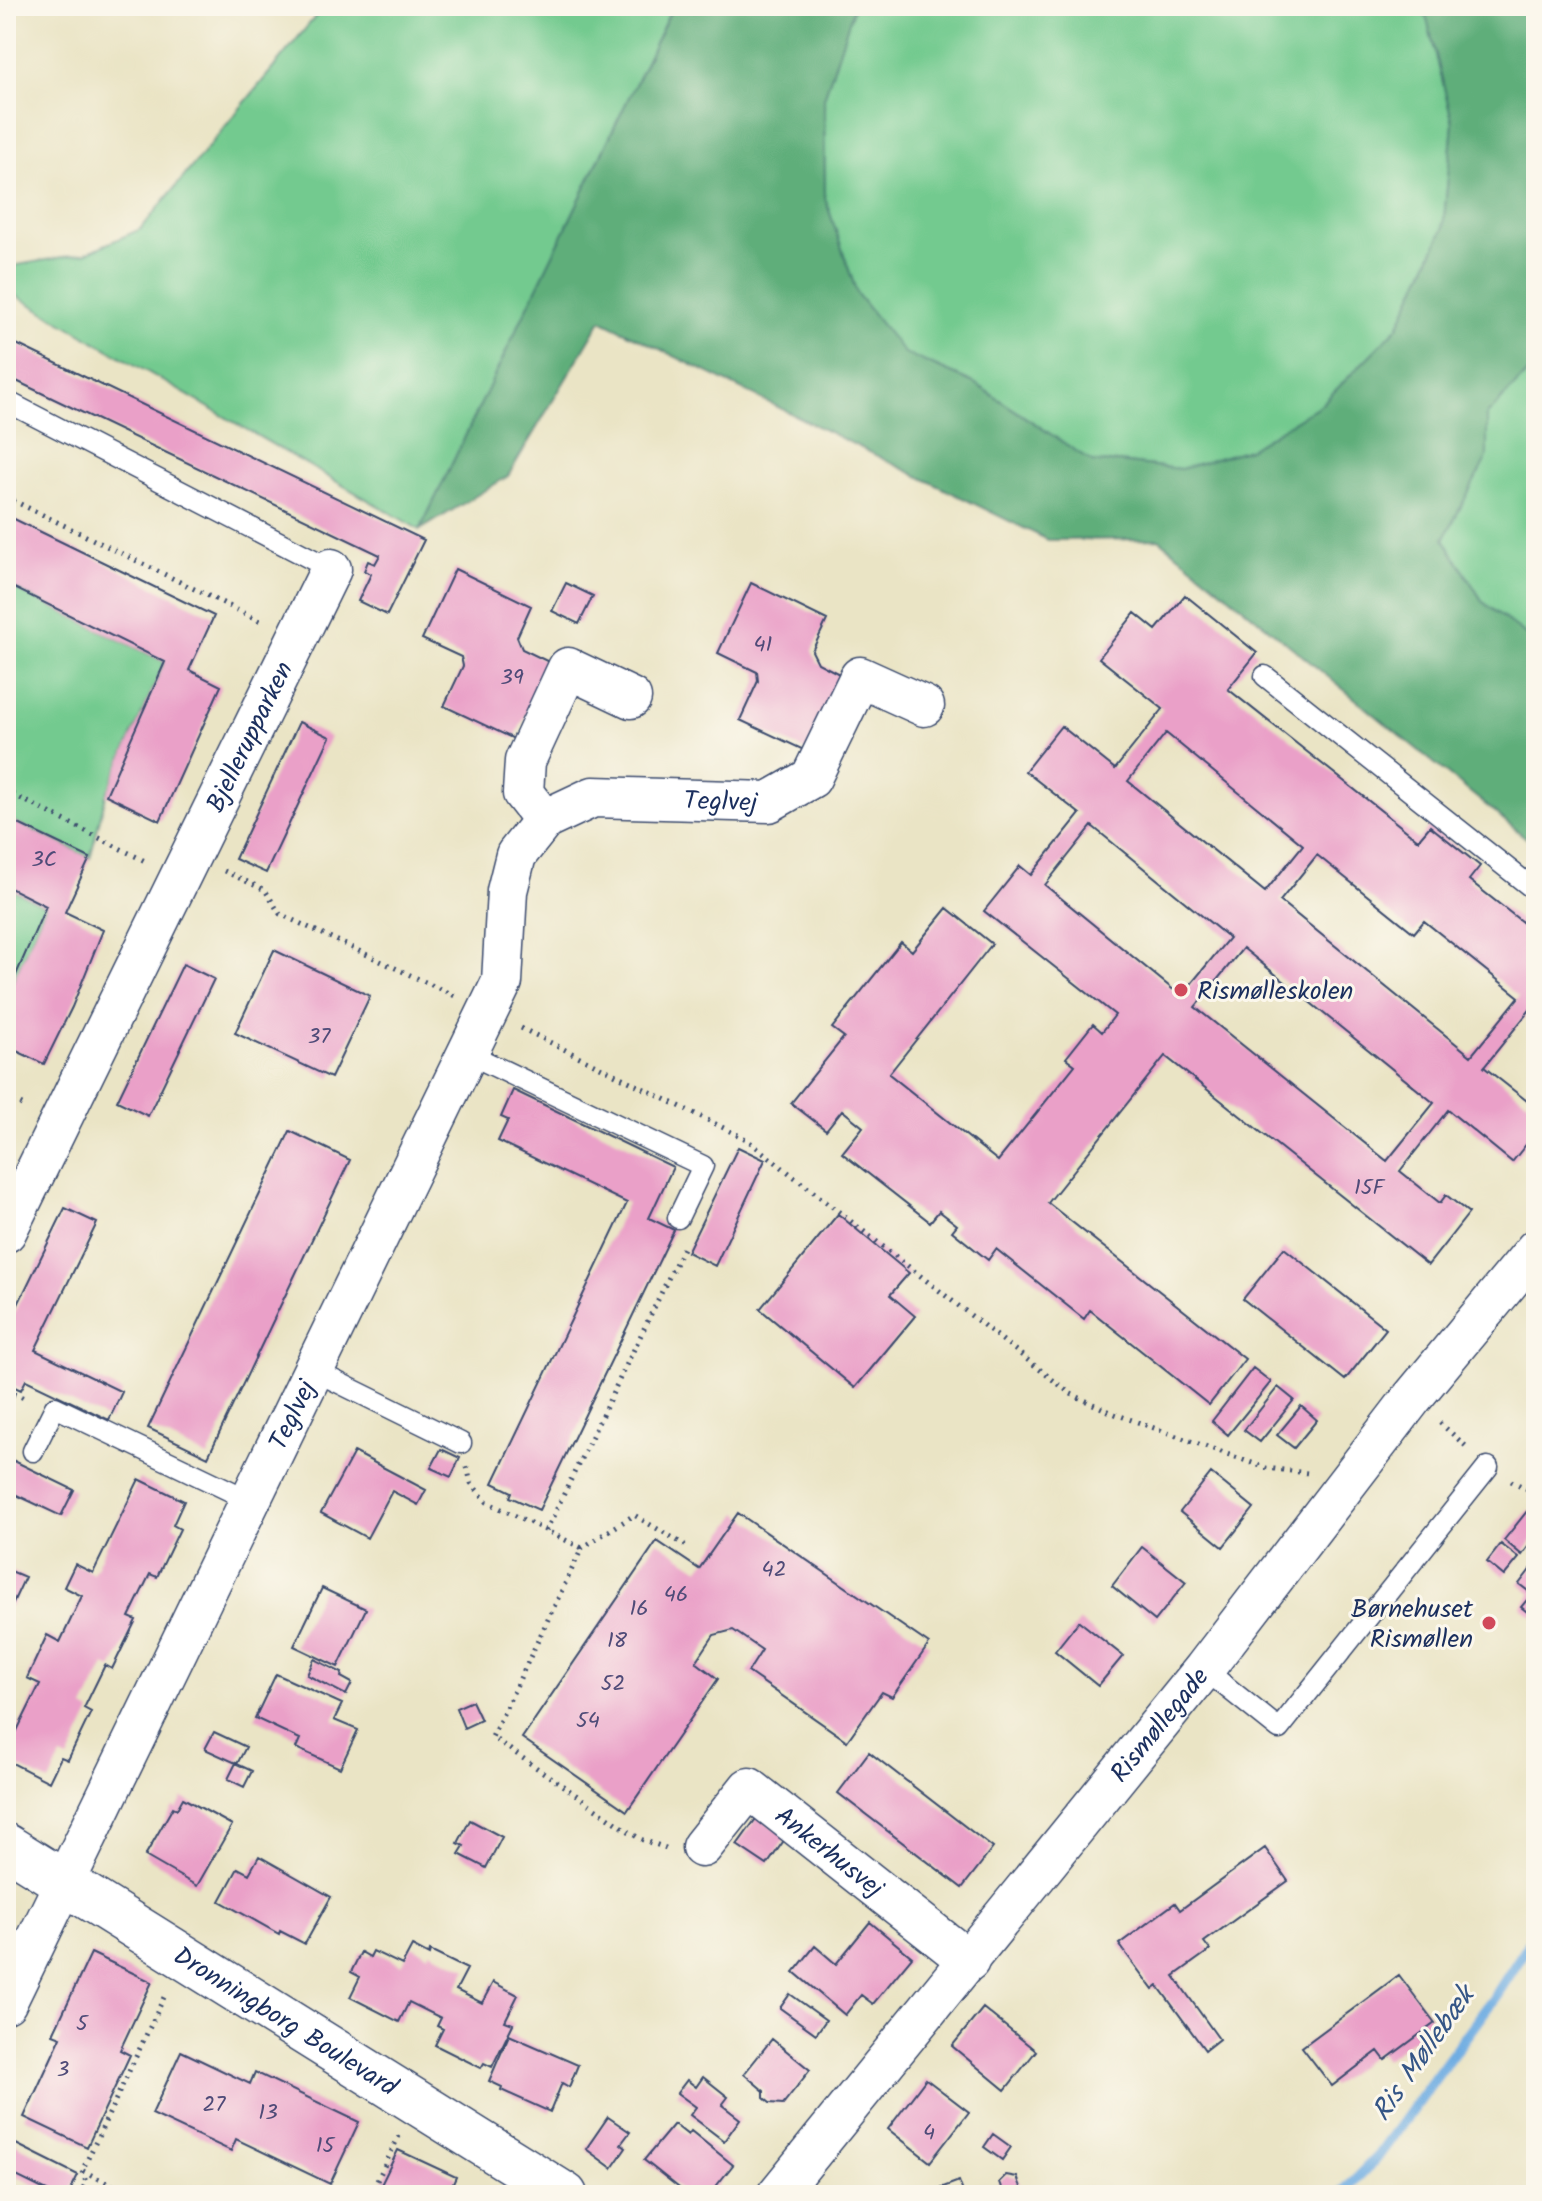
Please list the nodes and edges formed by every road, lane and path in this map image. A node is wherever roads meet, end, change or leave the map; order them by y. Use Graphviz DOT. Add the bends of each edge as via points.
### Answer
graph roads {
  1 [pos="6,401"];
  2 [pos="6,497"];
  3 [pos="331,569"];
  4 [pos="297,639"];
  5 [pos="1265,676"];
  6 [pos="631,698"];
  7 [pos="924,706"];
  8 [pos="6,791"];
  9 [pos="544,820"];
  10 [pos="185,867"];
  11 [pos="1536,891"];
  12 [pos="487,1011"];
  13 [pos="467,1053"];
  14 [pos="678,1218"];
  15 [pos="6,1232"];
  16 [pos="1536,1249"];
  17 [pos="313,1370"];
  18 [pos="461,1443"];
  19 [pos="33,1451"];
  20 [pos="1488,1467"];
  21 [pos="1353,1478"];
  22 [pos="249,1500"];
  23 [pos="546,1531"];
  24 [pos="582,1548"];
  25 [pos="690,1548"];
  26 [pos="1204,1669"];
  27 [pos="6,1846"];
  28 [pos="702,1847"];
  29 [pos="63,1882"];
  30 [pos="187,1960"];
  31 [pos="969,1961"];
  32 [pos="6,2003"];
  33 [pos="417,2104"];
  34 [pos="82,2171"];
  35 [pos="80,2195"];
  36 [pos="133,2195"];
  37 [pos="370,2195"];
  38 [pos="565,2195"];
  39 [pos="777,2195"];
  1 -- 3 [label="lane, Bjellerupparken"];
  2 -- 4 [label="path"];
  3 -- 4 [label="street, Bjellerupparken"];
  4 -- 10 [label="street, Bjellerupparken"];
  5 -- 11 [label="lane"];
  6 -- 9 [label="street" via="568,668 525,761 523,793"];
  7 -- 9 [label="street, Teglvej" via="860,677 811,778 769,802 593,797"];
  8 -- 10 [label="path"];
  9 -- 12 [label="street, Teglvej" via="516,855 507,891 502,982"];
  10 -- 12 [label="path" via="265,890 280,914"];
  10 -- 15 [label="street, Bjellerupparken"];
  12 -- 13 [label="street, Teglvej"];
  12 -- 21 [label="path" via="746,1139 1071,1394 1266,1468"];
  13 -- 14 [label="lane" via="703,1166"];
  13 -- 17 [label="street, Teglvej"];
  14 -- 23 [label="path" via="685,1242"];
  16 -- 21 [label="street, Rismøllegade"];
  17 -- 18 [label="lane"];
  17 -- 22 [label="street, Teglvej"];
  18 -- 23 [label="path" via="471,1483 487,1502"];
  19 -- 22 [label="lane" via="55,1407"];
  20 -- 26 [label="lane" via="1279,1729"];
  21 -- 26 [label="street, Rismøllegade"];
  22 -- 29 [label="street, Teglvej"];
  23 -- 24 [label="path"];
  24 -- 25 [label="path" via="634,1515"];
  24 -- 28 [label="path" via="492,1737 640,1839 672,1850"];
  26 -- 31 [label="street, Rismøllegade"];
  27 -- 29 [label="street, Dronningborg Boulevard"];
  28 -- 31 [label="street, Ankerhusvej" via="749,1788"];
  29 -- 30 [label="street, Dronningborg Boulevard"];
  29 -- 32 [label="street, Teglvej"];
  30 -- 33 [label="street, Dronningborg Boulevard"];
  30 -- 34 [label="path" via="173,1979"];
  31 -- 39 [label="street, Rismøllegade"];
  33 -- 37 [label="path"];
  33 -- 38 [label="street, Dronningborg Boulevard"];
  34 -- 35 [label="path" via="86,2182"];
  34 -- 36 [label="path"];
}
